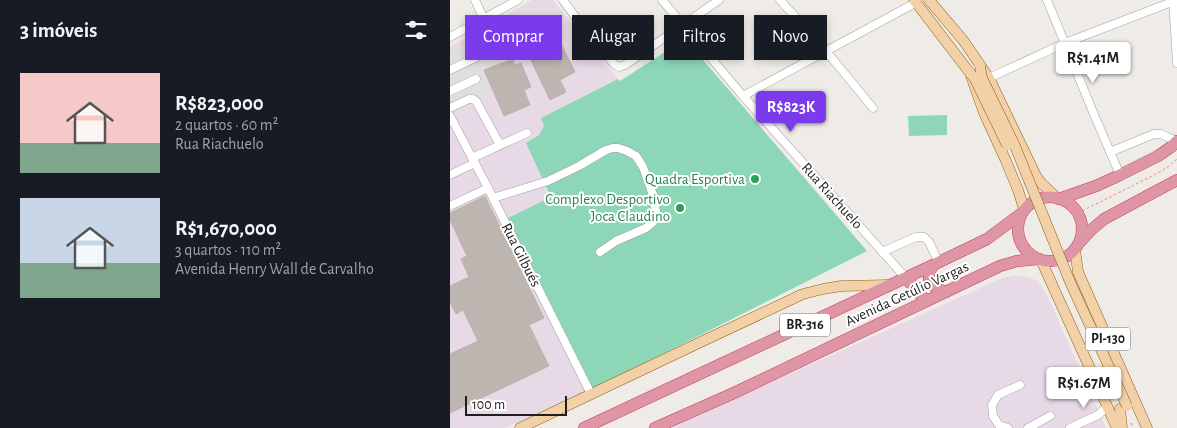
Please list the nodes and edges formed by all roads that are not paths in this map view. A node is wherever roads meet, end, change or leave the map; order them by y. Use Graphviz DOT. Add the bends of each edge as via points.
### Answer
graph roads {
  1 [pos="475,0"];
  2 [pos="518,0"];
  3 [pos="563,0"];
  4 [pos="662,0"];
  5 [pos="719,0"];
  6 [pos="780,0"];
  7 [pos="929,0"];
  8 [pos="1047,0"];
  9 [pos="916,1"];
  10 [pos="1175,1"];
  11 [pos="482,15"];
  12 [pos="491,15"];
  13 [pos="675,15"];
  14 [pos="697,15"];
  15 [pos="794,15"];
  16 [pos="465,29"];
  17 [pos="450,37"];
  18 [pos="664,38"];
  19 [pos="1065,43"];
  20 [pos="827,50"];
  21 [pos="827,52"];
  22 [pos="471,60"];
  23 [pos="713,60"];
  24 [pos="809,60"];
  25 [pos="1177,63"];
  26 [pos="980,66"];
  27 [pos="450,70"];
  28 [pos="970,72"];
  29 [pos="989,78"];
  30 [pos="476,79"];
  31 [pos="450,91"];
  32 [pos="743,96"];
  33 [pos="450,108"];
  34 [pos="873,108"];
  35 [pos="450,116"];
  36 [pos="527,133"];
  37 [pos="1177,141"];
  38 [pos="500,145"];
  39 [pos="1110,152"];
  40 [pos="474,160"];
  41 [pos="450,175"];
  42 [pos="1120,175"];
  43 [pos="1177,180"];
  44 [pos="488,188"];
  45 [pos="493,198"];
  46 [pos="1061,199"];
  47 [pos="450,206"];
  48 [pos="1023,211"];
  49 [pos="1075,248"];
  50 [pos="600,252"];
  51 [pos="882,252"];
  52 [pos="1039,259"];
  53 [pos="936,264"];
  54 [pos="906,278"];
  55 [pos="890,285"];
  56 [pos="946,292"];
  57 [pos="926,301"];
  58 [pos="1020,384"];
  59 [pos="591,394"];
  60 [pos="1108,406"];
  61 [pos="1124,408"];
  62 [pos="1050,416"];
  63 [pos="1127,425"];
  64 [pos="520,428"];
  65 [pos="584,428"];
  66 [pos="655,428"];
  67 [pos="1008,428"];
  68 [pos="1028,428"];
  69 [pos="1070,428"];
  70 [pos="1117,428"];
  71 [pos="1146,428"];
  1 -- 11 [label="street"];
  2 -- 12 [label="street"];
  3 -- 18 [label="street" via="619,67"];
  4 -- 13 [label="street, Rua Riachuelo"];
  5 -- 14 [label="street"];
  6 -- 15 [label="street"];
  7 -- 26 [label="main road"];
  8 -- 19 [label="street"];
  9 -- 20 [label="street"];
  9 -- 28 [label="main road"];
  10 -- 19 [label="street"];
  10 -- 25 [label="street"];
  16 -- 17 [label="street"];
  19 -- 29 [label="street"];
  19 -- 39 [label="street"];
  21 -- 34 [label="street"];
  22 -- 27 [label="street"];
  23 -- 32 [label="street, Rua Riachuelo"];
  24 -- 32 [label="street"];
  26 -- 29 [label="main road"];
  26 -- 61 [label="main road, bridge" via="982,78 1015,146"];
  28 -- 48 [label="main road" via="1018,190"];
  28 -- 61 [label="main road, bridge" via="1007,145 1057,266"];
  29 -- 46 [label="main road" via="1036,176"];
  30 -- 31 [label="street"];
  32 -- 51 [label="street, Rua Riachuelo"];
  33 -- 38 [label="street" via="473,98"];
  35 -- 40 [label="street, Rua Gilbués"];
  36 -- 38 [label="street"];
  37 -- 39 [label="street" via="1154,134"];
  37 -- 42 [label="highway, Avenida Getúlio Vargas / BR-316" via="1158,156"];
  38 -- 40 [label="street"];
  39 -- 42 [label="street"];
  40 -- 41 [label="street"];
  40 -- 44 [label="street, Rua Gilbués"];
  42 -- 46 [label="highway, Avenida Getúlio Vargas / BR-316"];
  43 -- 49 [label="highway, Avenida Getúlio Vargas / BR-316" via="1104,219"];
  44 -- 45 [label="street, Rua Gilbués"];
  44 -- 47 [label="street"];
  45 -- 50 [label="street" via="548,181 606,150 618,148 628,151 643,167 656,212 653,222 646,228"];
  45 -- 59 [label="street, Rua Gilbués"];
  46 -- 48 [label="highway, Avenida Getúlio Vargas / BR-316" via="1038,199"];
  46 -- 49 [label="highway" via="1076,211 1081,222 1080,239"];
  48 -- 52 [label="highway" via="1017,225 1018,235 1028,253"];
  48 -- 53 [label="highway, Avenida Getúlio Vargas / BR-316" via="987,239"];
  49 -- 52 [label="highway, Avenida Getúlio Vargas / BR-316" via="1059,260"];
  49 -- 71 [label="main road, PI-130" via="1078,272"];
  51 -- 53 [label="street" via="916,237 924,237 929,242"];
  51 -- 54 [label="street, Rua Riachuelo"];
  52 -- 56 [label="highway, Avenida Getúlio Vargas / BR-316" via="1000,266"];
  52 -- 60 [label="main road, PI-130"];
  53 -- 54 [label="highway, Avenida Getúlio Vargas / BR-316"];
  53 -- 56 [label="highway" via="929,274 930,282"];
  54 -- 55 [label="highway, Avenida Getúlio Vargas / BR-316"];
  54 -- 57 [label="highway"];
  55 -- 59 [label="main road, Avenida Getúlio Vargas" via="841,286 803,294"];
  55 -- 65 [label="highway, Avenida Getúlio Vargas / BR-316"];
  56 -- 57 [label="highway, Avenida Getúlio Vargas / BR-316"];
  57 -- 66 [label="highway, Avenida Getúlio Vargas / BR-316"];
  58 -- 67 [label="street" via="998,395 992,405 993,416"];
  59 -- 64 [label="main road, Avenida Getúlio Vargas"];
  60 -- 69 [label="street"];
  60 -- 70 [label="main road, PI-130"];
  61 -- 63 [label="main road"];
  61 -- 71 [label="main road"];
  62 -- 68 [label="street"];
}
